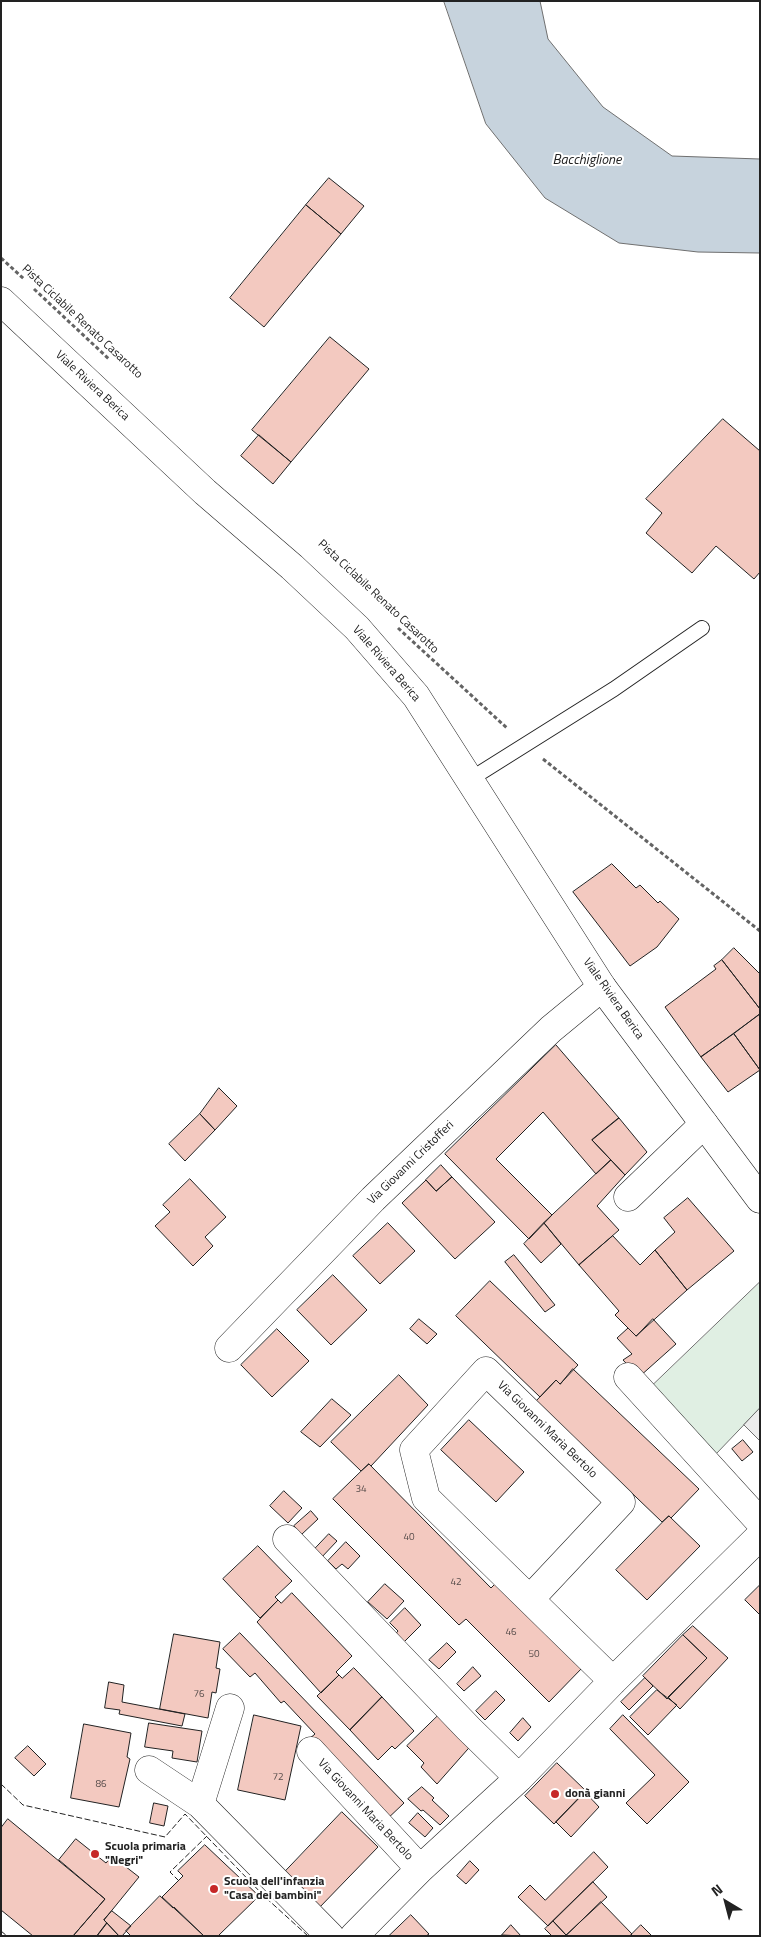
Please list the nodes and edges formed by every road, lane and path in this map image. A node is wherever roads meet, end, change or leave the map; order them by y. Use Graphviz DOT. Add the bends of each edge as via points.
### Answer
graph roads {
  1 [pos="1,258"];
  2 [pos="1,301"];
  3 [pos="113,362"];
  4 [pos="394,624"];
  5 [pos="702,628"];
  6 [pos="526,746"];
  7 [pos="469,780"];
  8 [pos="760,931"];
  9 [pos="602,987"];
  10 [pos="704,1124"];
  11 [pos="628,1197"];
  12 [pos="760,1198"];
  13 [pos="229,1348"];
  14 [pos="628,1377"];
  15 [pos="760,1522"];
  16 [pos="760,1536"];
  17 [pos="287,1539"];
  18 [pos="530,1599"];
  19 [pos="612,1681"];
  20 [pos="230,1708"];
  21 [pos="311,1751"];
  22 [pos="150,1770"];
  23 [pos="520,1778"];
  24 [pos="200,1804"];
  25 [pos="420,1869"];
  26 [pos="330,1936"];
  27 [pos="354,1936"];
  1 -- 3 [label="path, Pista Ciclabile Renato Casarotto"];
  2 -- 7 [label="street, Viale Riviera Berica" via="205,492 357,628 416,696"];
  4 -- 6 [label="path, Pista Ciclabile Renato Casarotto"];
  5 -- 6 [label="lane"];
  6 -- 7 [label="lane"];
  6 -- 8 [label="path, Pista Ciclabile Renato Casarotto"];
  7 -- 9 [label="street, Viale Riviera Berica"];
  9 -- 10 [label="street, Viale Riviera Berica"];
  9 -- 13 [label="street, Via Giovanni Cristofferi" via="551,1030 373,1199"];
  10 -- 11 [label="street"];
  10 -- 12 [label="street, Viale Riviera Berica"];
  14 -- 15 [label="street"];
  16 -- 19 [label="street, Via Giovanni Maria Bertolo"];
  17 -- 23 [label="street"];
  18 -- 18 [label="street, Via Giovanni Maria Bertolo" via="426,1498 414,1450 486,1371 621,1502"];
  18 -- 19 [label="street, Via Giovanni Maria Bertolo"];
  19 -- 23 [label="street, Via Giovanni Maria Bertolo"];
  20 -- 24 [label="street"];
  21 -- 25 [label="street, Via Giovanni Maria Bertolo"];
  22 -- 24 [label="street"];
  23 -- 25 [label="street, Via Giovanni Maria Bertolo"];
  24 -- 26 [label="street"];
  25 -- 27 [label="street, Via Giovanni Maria Bertolo"];
}
